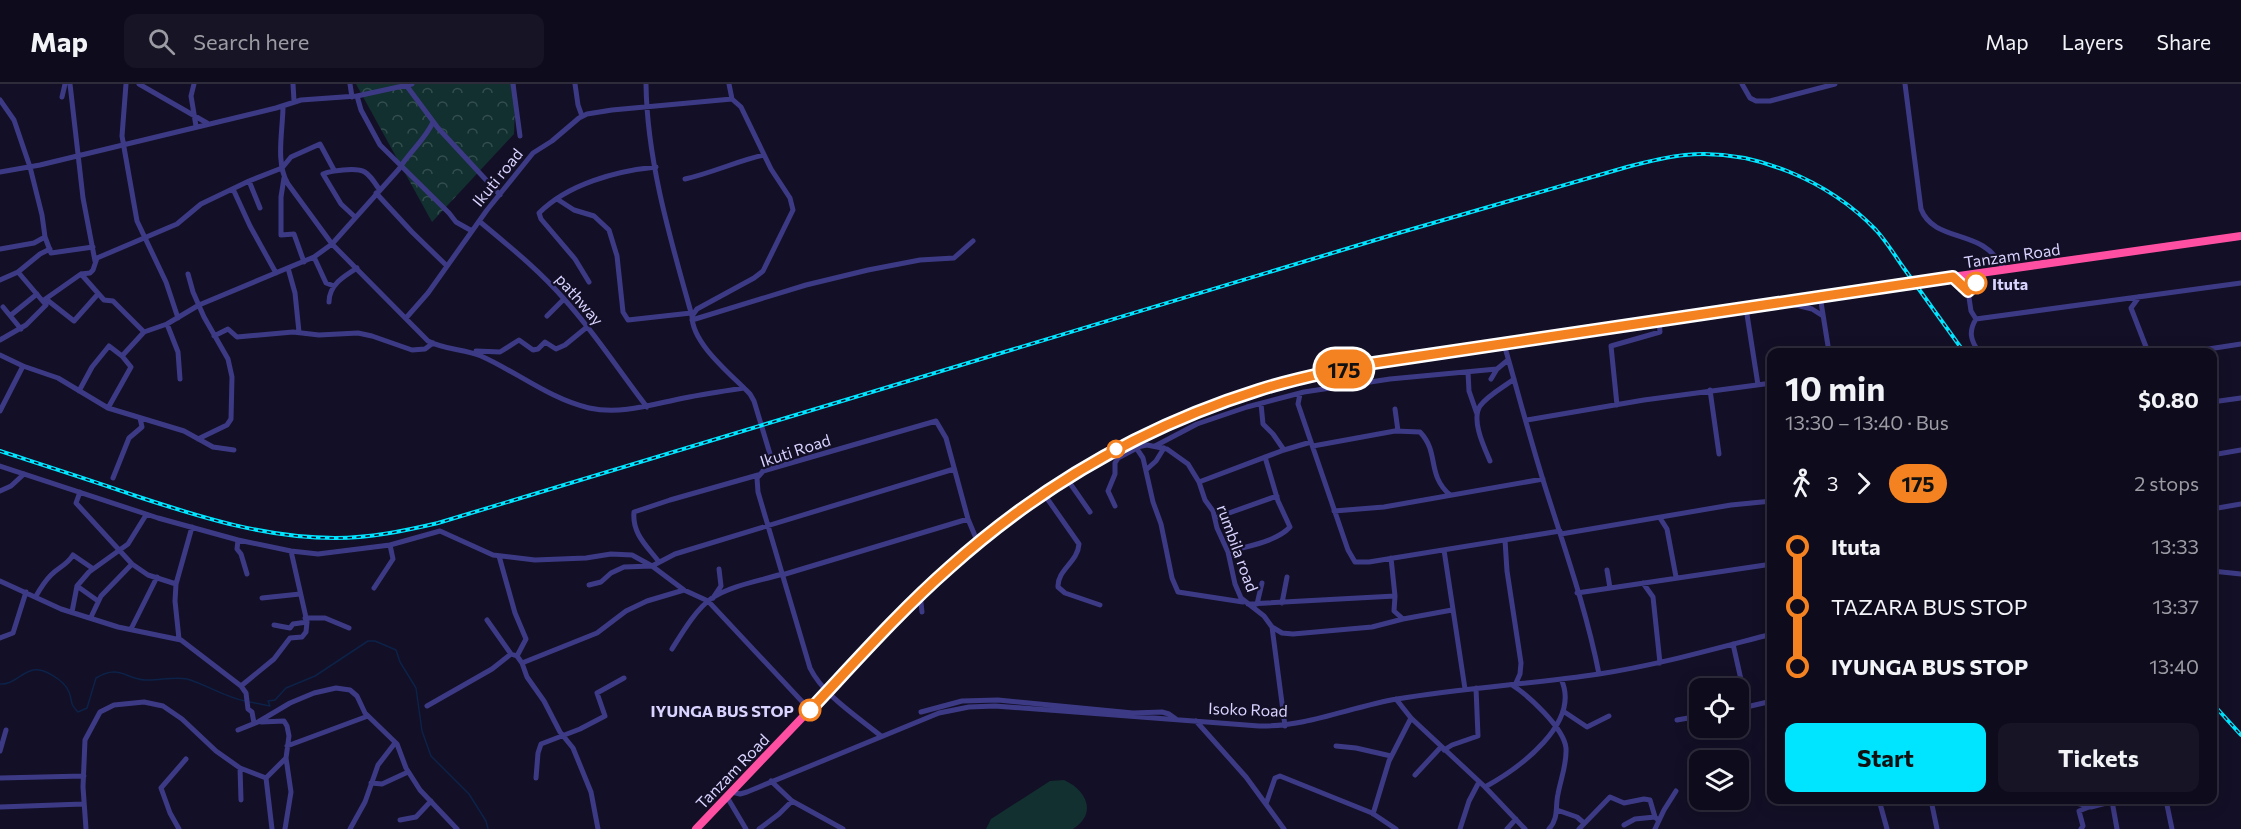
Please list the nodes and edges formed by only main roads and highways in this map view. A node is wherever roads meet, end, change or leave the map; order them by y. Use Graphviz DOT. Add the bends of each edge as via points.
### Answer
graph roads {
  1 [pos="2241,236"];
  2 [pos="696,829"];
  1 -- 2 [label="highway, Tanzam Road" via="1360,365 1279,384 1194,414 1067,479 978,543 920,594"];
}
